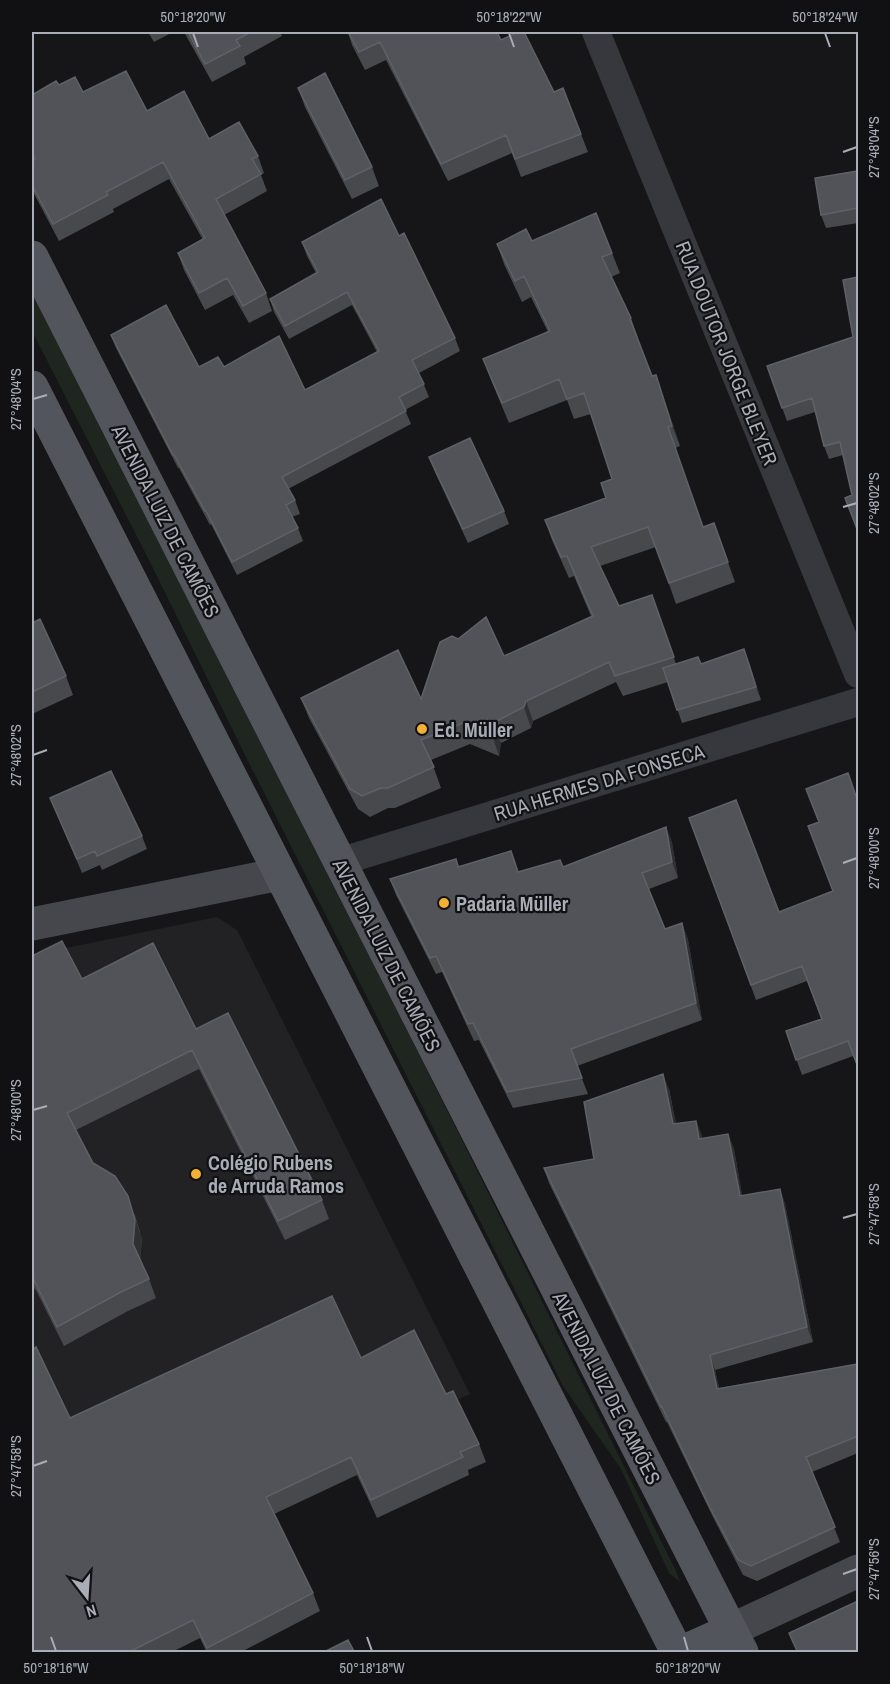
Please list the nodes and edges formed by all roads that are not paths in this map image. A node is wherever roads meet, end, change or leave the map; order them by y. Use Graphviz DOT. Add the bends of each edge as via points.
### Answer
graph roads {
  1 [pos="596,32"];
  2 [pos="32,257"];
  3 [pos="32,387"];
  4 [pos="858,674"];
  5 [pos="858,702"];
  6 [pos="339,862"];
  7 [pos="280,874"];
  8 [pos="32,924"];
  9 [pos="858,1571"];
  10 [pos="736,1641"];
  11 [pos="677,1653"];
  12 [pos="682,1653"];
  1 -- 4 [label="street, RUA DOUTOR JORGE BLEYER"];
  2 -- 6 [label="main road, AVENIDA LUIZ DE CAMÕES"];
  3 -- 7 [label="main road"];
  5 -- 6 [label="street, RUA HERMES DA FONSECA"];
  6 -- 10 [label="main road, AVENIDA LUIZ DE CAMÕES"];
  7 -- 8 [label="street"];
  7 -- 11 [label="main road"];
  9 -- 10 [label="street"];
  10 -- 12 [label="main road"];
}
